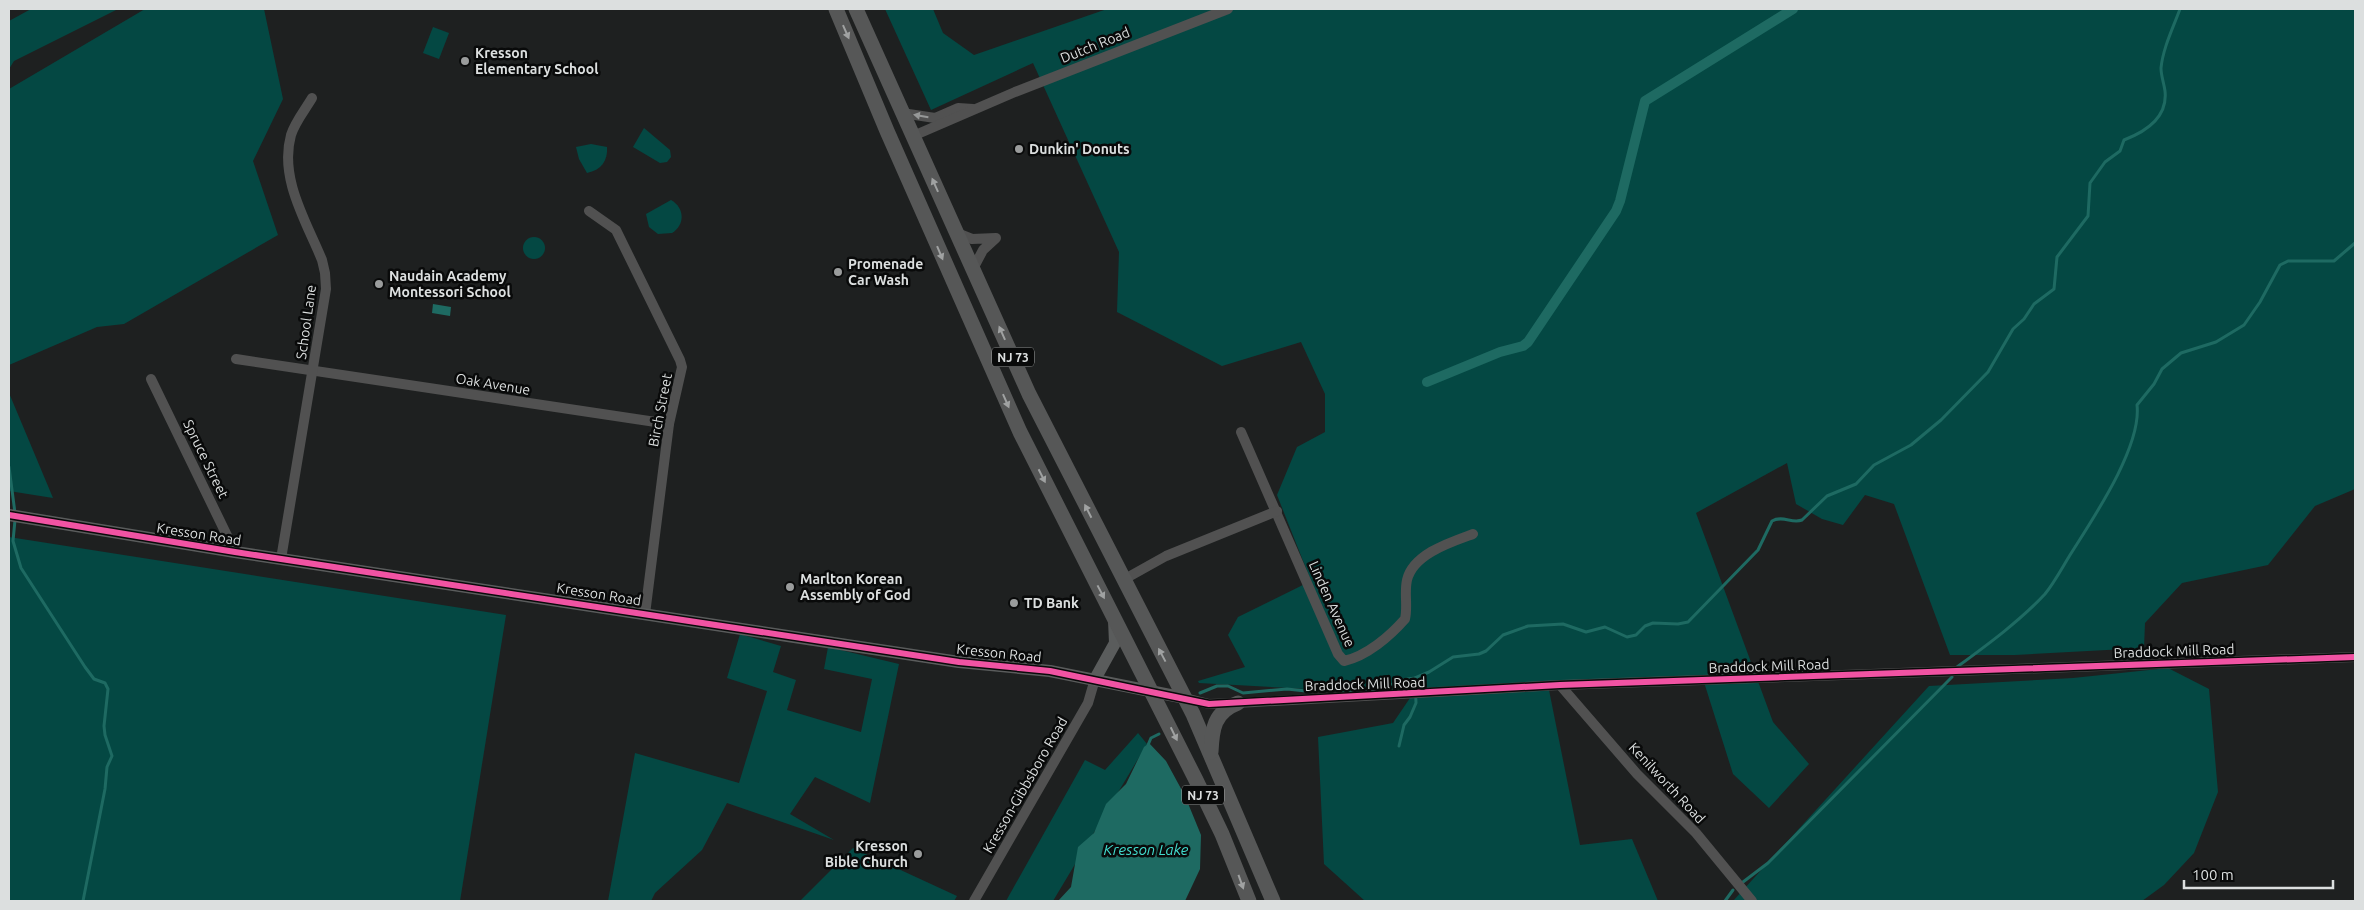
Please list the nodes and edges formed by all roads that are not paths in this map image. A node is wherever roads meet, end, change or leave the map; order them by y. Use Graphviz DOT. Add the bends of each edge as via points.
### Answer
graph roads {
  1 [pos="836,9"];
  2 [pos="856,9"];
  3 [pos="1228,9"];
  4 [pos="873,95"];
  5 [pos="312,98"];
  6 [pos="974,109"];
  7 [pos="902,113"];
  8 [pos="913,136"];
  9 [pos="588,211"];
  10 [pos="956,233"];
  11 [pos="972,269"];
  12 [pos="236,359"];
  13 [pos="313,370"];
  14 [pos="151,379"];
  15 [pos="669,424"];
  16 [pos="1241,432"];
  17 [pos="1277,512"];
  18 [pos="9,515"];
  19 [pos="1473,534"];
  20 [pos="236,552"];
  21 [pos="281,559"];
  22 [pos="1123,580"];
  23 [pos="645,614"];
  24 [pos="1113,615"];
  25 [pos="2355,657"];
  26 [pos="1095,679"];
  27 [pos="1560,685"];
  28 [pos="1151,691"];
  29 [pos="1185,698"];
  30 [pos="1238,703"];
  31 [pos="1210,758"];
  32 [pos="974,901"];
  33 [pos="1249,901"];
  34 [pos="1273,901"];
  35 [pos="1752,901"];
  1 -- 4 [label="highway, NJ 73, one-way"];
  2 -- 7 [label="highway, NJ 73"];
  3 -- 6 [label="street, Dutch Road"];
  4 -- 8 [label="highway" via="885,103 897,129"];
  4 -- 24 [label="highway, NJ 73, one-way" via="1020,432"];
  5 -- 13 [label="street, School Lane" via="296,123 288,154 291,182 326,273"];
  6 -- 7 [label="street, Dutch Road, one-way" via="958,108 935,118"];
  6 -- 8 [label="street, Dutch Road"];
  7 -- 8 [label="highway, NJ 73"];
  10 -- 8 [label="highway, NJ 73, one-way"];
  9 -- 15 [label="street, Birch Street" via="616,230 680,360 682,367"];
  10 -- 11 [label="highway, NJ 73"];
  10 -- 11 [label="street" via="972,239 996,238 983,250"];
  22 -- 11 [label="highway, NJ 73, one-way" via="1029,394"];
  12 -- 13 [label="street, Oak Avenue"];
  13 -- 15 [label="street, Oak Avenue"];
  13 -- 21 [label="street, School Lane"];
  14 -- 20 [label="street, Spruce Street"];
  15 -- 23 [label="street, Birch Street"];
  16 -- 17 [label="street, Linden Avenue"];
  17 -- 19 [label="street, Linden Avenue" via="1338,654 1344,661 1376,645 1406,620 1407,582 1412,568 1449,542"];
  17 -- 22 [label="street" via="1166,556"];
  18 -- 20 [label="main road, Kresson Road"];
  20 -- 21 [label="main road, Kresson Road"];
  21 -- 23 [label="main road, Kresson Road"];
  29 -- 22 [label="highway, NJ 73, one-way"];
  23 -- 26 [label="main road, Kresson Road" via="959,662"];
  24 -- 26 [label="main road" via="1115,642"];
  24 -- 28 [label="highway, NJ 73"];
  25 -- 27 [label="street, Braddock Mill Road"];
  26 -- 28 [label="main road, Kresson Road"];
  26 -- 32 [label="street, Kresson-Gibbsboro Road" via="1088,703"];
  27 -- 30 [label="street, Braddock Mill Road"];
  27 -- 35 [label="street, Kenilworth Road" via="1637,774 1696,833"];
  28 -- 29 [label="main road, Kresson Road"];
  28 -- 33 [label="highway, NJ 73, one-way" via="1222,834"];
  29 -- 30 [label="street, Braddock Mill Road" via="1209,704"];
  29 -- 31 [label="highway, NJ 73"];
  30 -- 31 [label="highway" via="1222,711 1215,721"];
  31 -- 34 [label="highway, NJ 73"];
}
